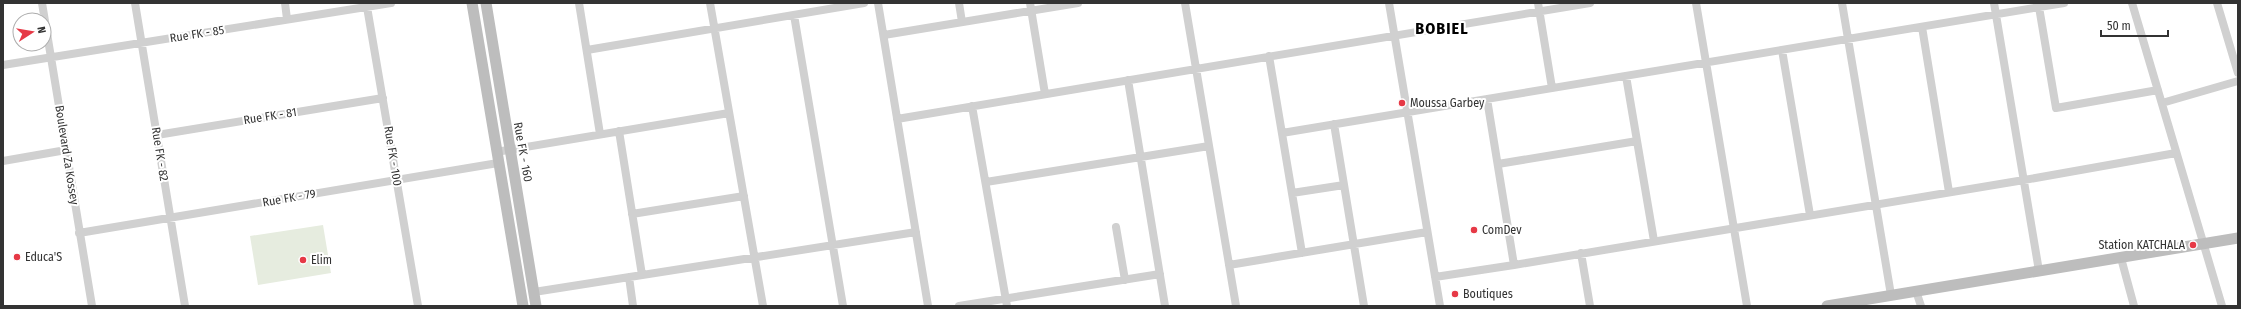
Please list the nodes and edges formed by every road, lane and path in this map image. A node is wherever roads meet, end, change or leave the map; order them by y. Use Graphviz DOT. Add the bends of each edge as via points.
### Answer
graph roads {
  1 [pos="42,3"];
  2 [pos="135,3"];
  3 [pos="285,3"];
  4 [pos="391,3"];
  5 [pos="472,3"];
  6 [pos="486,3"];
  7 [pos="579,3"];
  8 [pos="710,3"];
  9 [pos="864,3"];
  10 [pos="878,3"];
  11 [pos="959,3"];
  12 [pos="1078,3"];
  13 [pos="1185,3"];
  14 [pos="1389,3"];
  15 [pos="1590,3"];
  16 [pos="1696,3"];
  17 [pos="1842,3"];
  18 [pos="1994,3"];
  19 [pos="2064,3"];
  20 [pos="2132,3"];
  21 [pos="2217,3"];
  22 [pos="368,7"];
  23 [pos="1030,7"];
  24 [pos="1539,7"];
  25 [pos="2039,7"];
  26 [pos="1996,14"];
  27 [pos="794,15"];
  28 [pos="288,19"];
  29 [pos="962,22"];
  30 [pos="1922,27"];
  31 [pos="715,28"];
  32 [pos="884,35"];
  33 [pos="1395,36"];
  34 [pos="1848,39"];
  35 [pos="142,43"];
  36 [pos="587,50"];
  37 [pos="1782,50"];
  38 [pos="1269,56"];
  39 [pos="51,57"];
  40 [pos="1706,62"];
  41 [pos="3,65"];
  42 [pos="1196,68"];
  43 [pos="2238,73"];
  44 [pos="1626,76"];
  45 [pos="1128,80"];
  46 [pos="2238,81"];
  47 [pos="1552,88"];
  48 [pos="2158,90"];
  49 [pos="1045,94"];
  50 [pos="383,98"];
  51 [pos="1487,99"];
  52 [pos="2162,103"];
  53 [pos="972,106"];
  54 [pos="1408,112"];
  55 [pos="729,113"];
  56 [pos="897,119"];
  57 [pos="1334,124"];
  58 [pos="619,131"];
  59 [pos="1282,133"];
  60 [pos="600,134"];
  61 [pos="157,135"];
  62 [pos="1637,141"];
  63 [pos="1209,146"];
  64 [pos="510,149"];
  65 [pos="66,150"];
  66 [pos="2176,153"];
  67 [pos="497,157"];
  68 [pos="1142,157"];
  69 [pos="3,161"];
  70 [pos="1498,164"];
  71 [pos="397,180"];
  72 [pos="2024,180"];
  73 [pos="986,182"];
  74 [pos="1344,185"];
  75 [pos="1949,192"];
  76 [pos="1292,193"];
  77 [pos="744,196"];
  78 [pos="1876,205"];
  79 [pos="632,214"];
  80 [pos="1810,215"];
  81 [pos="171,218"];
  82 [pos="1116,227"];
  83 [pos="1734,228"];
  84 [pos="916,232"];
  85 [pos="1427,232"];
  86 [pos="80,233"];
  87 [pos="2238,238"];
  88 [pos="1654,241"];
  89 [pos="1354,244"];
  90 [pos="2204,244"];
  91 [pos="832,246"];
  92 [pos="1302,253"];
  93 [pos="1581,253"];
  94 [pos="754,258"];
  95 [pos="2121,258"];
  96 [pos="1514,264"];
  97 [pos="1229,265"];
  98 [pos="2039,271"];
  99 [pos="1160,274"];
  100 [pos="642,275"];
  101 [pos="629,277"];
  102 [pos="1435,277"];
  103 [pos="1125,280"];
  104 [pos="1916,291"];
  105 [pos="534,292"];
  106 [pos="1891,295"];
  107 [pos="1006,302"];
  108 [pos="92,306"];
  109 [pos="185,306"];
  110 [pos="418,306"];
  111 [pos="523,306"];
  112 [pos="536,306"];
  113 [pos="633,306"];
  114 [pos="763,306"];
  115 [pos="843,306"];
  116 [pos="928,306"];
  117 [pos="959,306"];
  118 [pos="1165,306"];
  119 [pos="1236,306"];
  120 [pos="1364,306"];
  121 [pos="1440,306"];
  122 [pos="1590,306"];
  123 [pos="1747,306"];
  124 [pos="1831,306"];
  125 [pos="1921,306"];
  126 [pos="2134,306"];
  127 [pos="2222,306"];
  1 -- 39 [label="street, Boulevard Za Kossey"];
  2 -- 35 [label="street, Rue FK - 82"];
  3 -- 28 [label="street"];
  4 -- 22 [label="street, Rue FK - 85"];
  5 -- 67 [label="main road"];
  6 -- 64 [label="main road, Rue FK - 160"];
  7 -- 36 [label="street"];
  8 -- 31 [label="street"];
  9 -- 27 [label="street"];
  10 -- 32 [label="street"];
  11 -- 29 [label="street"];
  12 -- 23 [label="street"];
  13 -- 42 [label="street"];
  14 -- 33 [label="street"];
  15 -- 24 [label="street"];
  16 -- 40 [label="street"];
  17 -- 34 [label="street"];
  18 -- 26 [label="street"];
  19 -- 25 [label="street"];
  20 -- 48 [label="street"];
  21 -- 43 [label="street"];
  22 -- 28 [label="street, Rue FK - 85"];
  22 -- 50 [label="street, Rue FK - 100"];
  23 -- 29 [label="street"];
  23 -- 49 [label="street"];
  24 -- 33 [label="street"];
  24 -- 47 [label="street"];
  25 -- 26 [label="street"];
  25 -- 48 [label="street" via="2056,108"];
  26 -- 30 [label="street"];
  26 -- 72 [label="street"];
  27 -- 31 [label="street"];
  27 -- 91 [label="street"];
  28 -- 35 [label="street, Rue FK - 85"];
  29 -- 32 [label="street"];
  30 -- 34 [label="street"];
  30 -- 75 [label="street"];
  31 -- 36 [label="street"];
  31 -- 55 [label="street"];
  32 -- 56 [label="street"];
  33 -- 38 [label="street"];
  33 -- 54 [label="street"];
  34 -- 37 [label="street"];
  34 -- 78 [label="street"];
  35 -- 39 [label="street, Rue FK - 85"];
  35 -- 61 [label="street, Rue FK - 82"];
  36 -- 60 [label="street"];
  37 -- 40 [label="street"];
  37 -- 80 [label="street"];
  38 -- 42 [label="street"];
  38 -- 59 [label="street"];
  39 -- 41 [label="street, Rue FK - 85"];
  39 -- 65 [label="street, Boulevard Za Kossey"];
  40 -- 44 [label="street"];
  40 -- 83 [label="street"];
  42 -- 45 [label="street"];
  42 -- 63 [label="street"];
  44 -- 47 [label="street"];
  44 -- 62 [label="street"];
  45 -- 49 [label="street"];
  45 -- 68 [label="street"];
  46 -- 52 [label="street"];
  47 -- 51 [label="street"];
  48 -- 52 [label="street"];
  49 -- 53 [label="street"];
  50 -- 61 [label="street, Rue FK - 81"];
  50 -- 71 [label="street, Rue FK - 100"];
  51 -- 54 [label="street"];
  51 -- 70 [label="street"];
  52 -- 66 [label="street"];
  53 -- 56 [label="street"];
  53 -- 73 [label="street"];
  54 -- 57 [label="street"];
  54 -- 85 [label="street"];
  55 -- 58 [label="street, Rue FK - 79"];
  55 -- 77 [label="street"];
  56 -- 84 [label="street"];
  57 -- 59 [label="street"];
  57 -- 74 [label="street"];
  58 -- 60 [label="street, Rue FK - 79"];
  58 -- 79 [label="street"];
  59 -- 76 [label="street"];
  60 -- 64 [label="street, Rue FK - 79"];
  61 -- 81 [label="street, Rue FK - 82"];
  62 -- 70 [label="street"];
  62 -- 88 [label="street"];
  63 -- 68 [label="street"];
  63 -- 97 [label="street"];
  64 -- 67 [label="street, Rue FK - 79"];
  64 -- 105 [label="main road, Rue FK - 160"];
  65 -- 69 [label="street"];
  65 -- 86 [label="street, Boulevard Za Kossey"];
  66 -- 72 [label="street"];
  66 -- 90 [label="street"];
  67 -- 71 [label="street, Rue FK - 79"];
  67 -- 111 [label="main road"];
  68 -- 73 [label="street"];
  68 -- 99 [label="street"];
  70 -- 96 [label="street"];
  71 -- 81 [label="street, Rue FK - 79"];
  71 -- 110 [label="street, Rue FK - 100"];
  72 -- 75 [label="street"];
  72 -- 98 [label="street"];
  73 -- 107 [label="street"];
  74 -- 76 [label="street"];
  74 -- 89 [label="street"];
  75 -- 78 [label="street"];
  76 -- 92 [label="street"];
  77 -- 79 [label="street"];
  77 -- 94 [label="street"];
  78 -- 80 [label="street"];
  78 -- 106 [label="street"];
  79 -- 100 [label="street"];
  80 -- 83 [label="street"];
  81 -- 86 [label="street, Rue FK - 79"];
  81 -- 109 [label="street, Rue FK - 82"];
  82 -- 103 [label="street"];
  83 -- 88 [label="street"];
  83 -- 123 [label="street"];
  84 -- 91 [label="street"];
  84 -- 116 [label="street"];
  85 -- 89 [label="street"];
  85 -- 102 [label="street"];
  86 -- 108 [label="street, Boulevard Za Kossey"];
  87 -- 90 [label="main road"];
  88 -- 93 [label="street"];
  89 -- 92 [label="street"];
  89 -- 120 [label="street"];
  90 -- 95 [label="main road"];
  90 -- 127 [label="street"];
  91 -- 94 [label="street"];
  91 -- 115 [label="street"];
  92 -- 97 [label="street"];
  93 -- 96 [label="street"];
  93 -- 122 [label="street"];
  94 -- 100 [label="street"];
  94 -- 114 [label="street"];
  95 -- 98 [label="main road"];
  95 -- 126 [label="street"];
  96 -- 102 [label="street"];
  97 -- 119 [label="street"];
  98 -- 104 [label="main road"];
  99 -- 103 [label="street"];
  99 -- 118 [label="street"];
  100 -- 101 [label="street"];
  101 -- 105 [label="street"];
  101 -- 113 [label="street"];
  102 -- 121 [label="street"];
  103 -- 107 [label="street"];
  104 -- 106 [label="main road"];
  104 -- 125 [label="street"];
  105 -- 112 [label="main road, Rue FK - 160"];
  106 -- 124 [label="main road"];
  107 -- 117 [label="street"];
}
